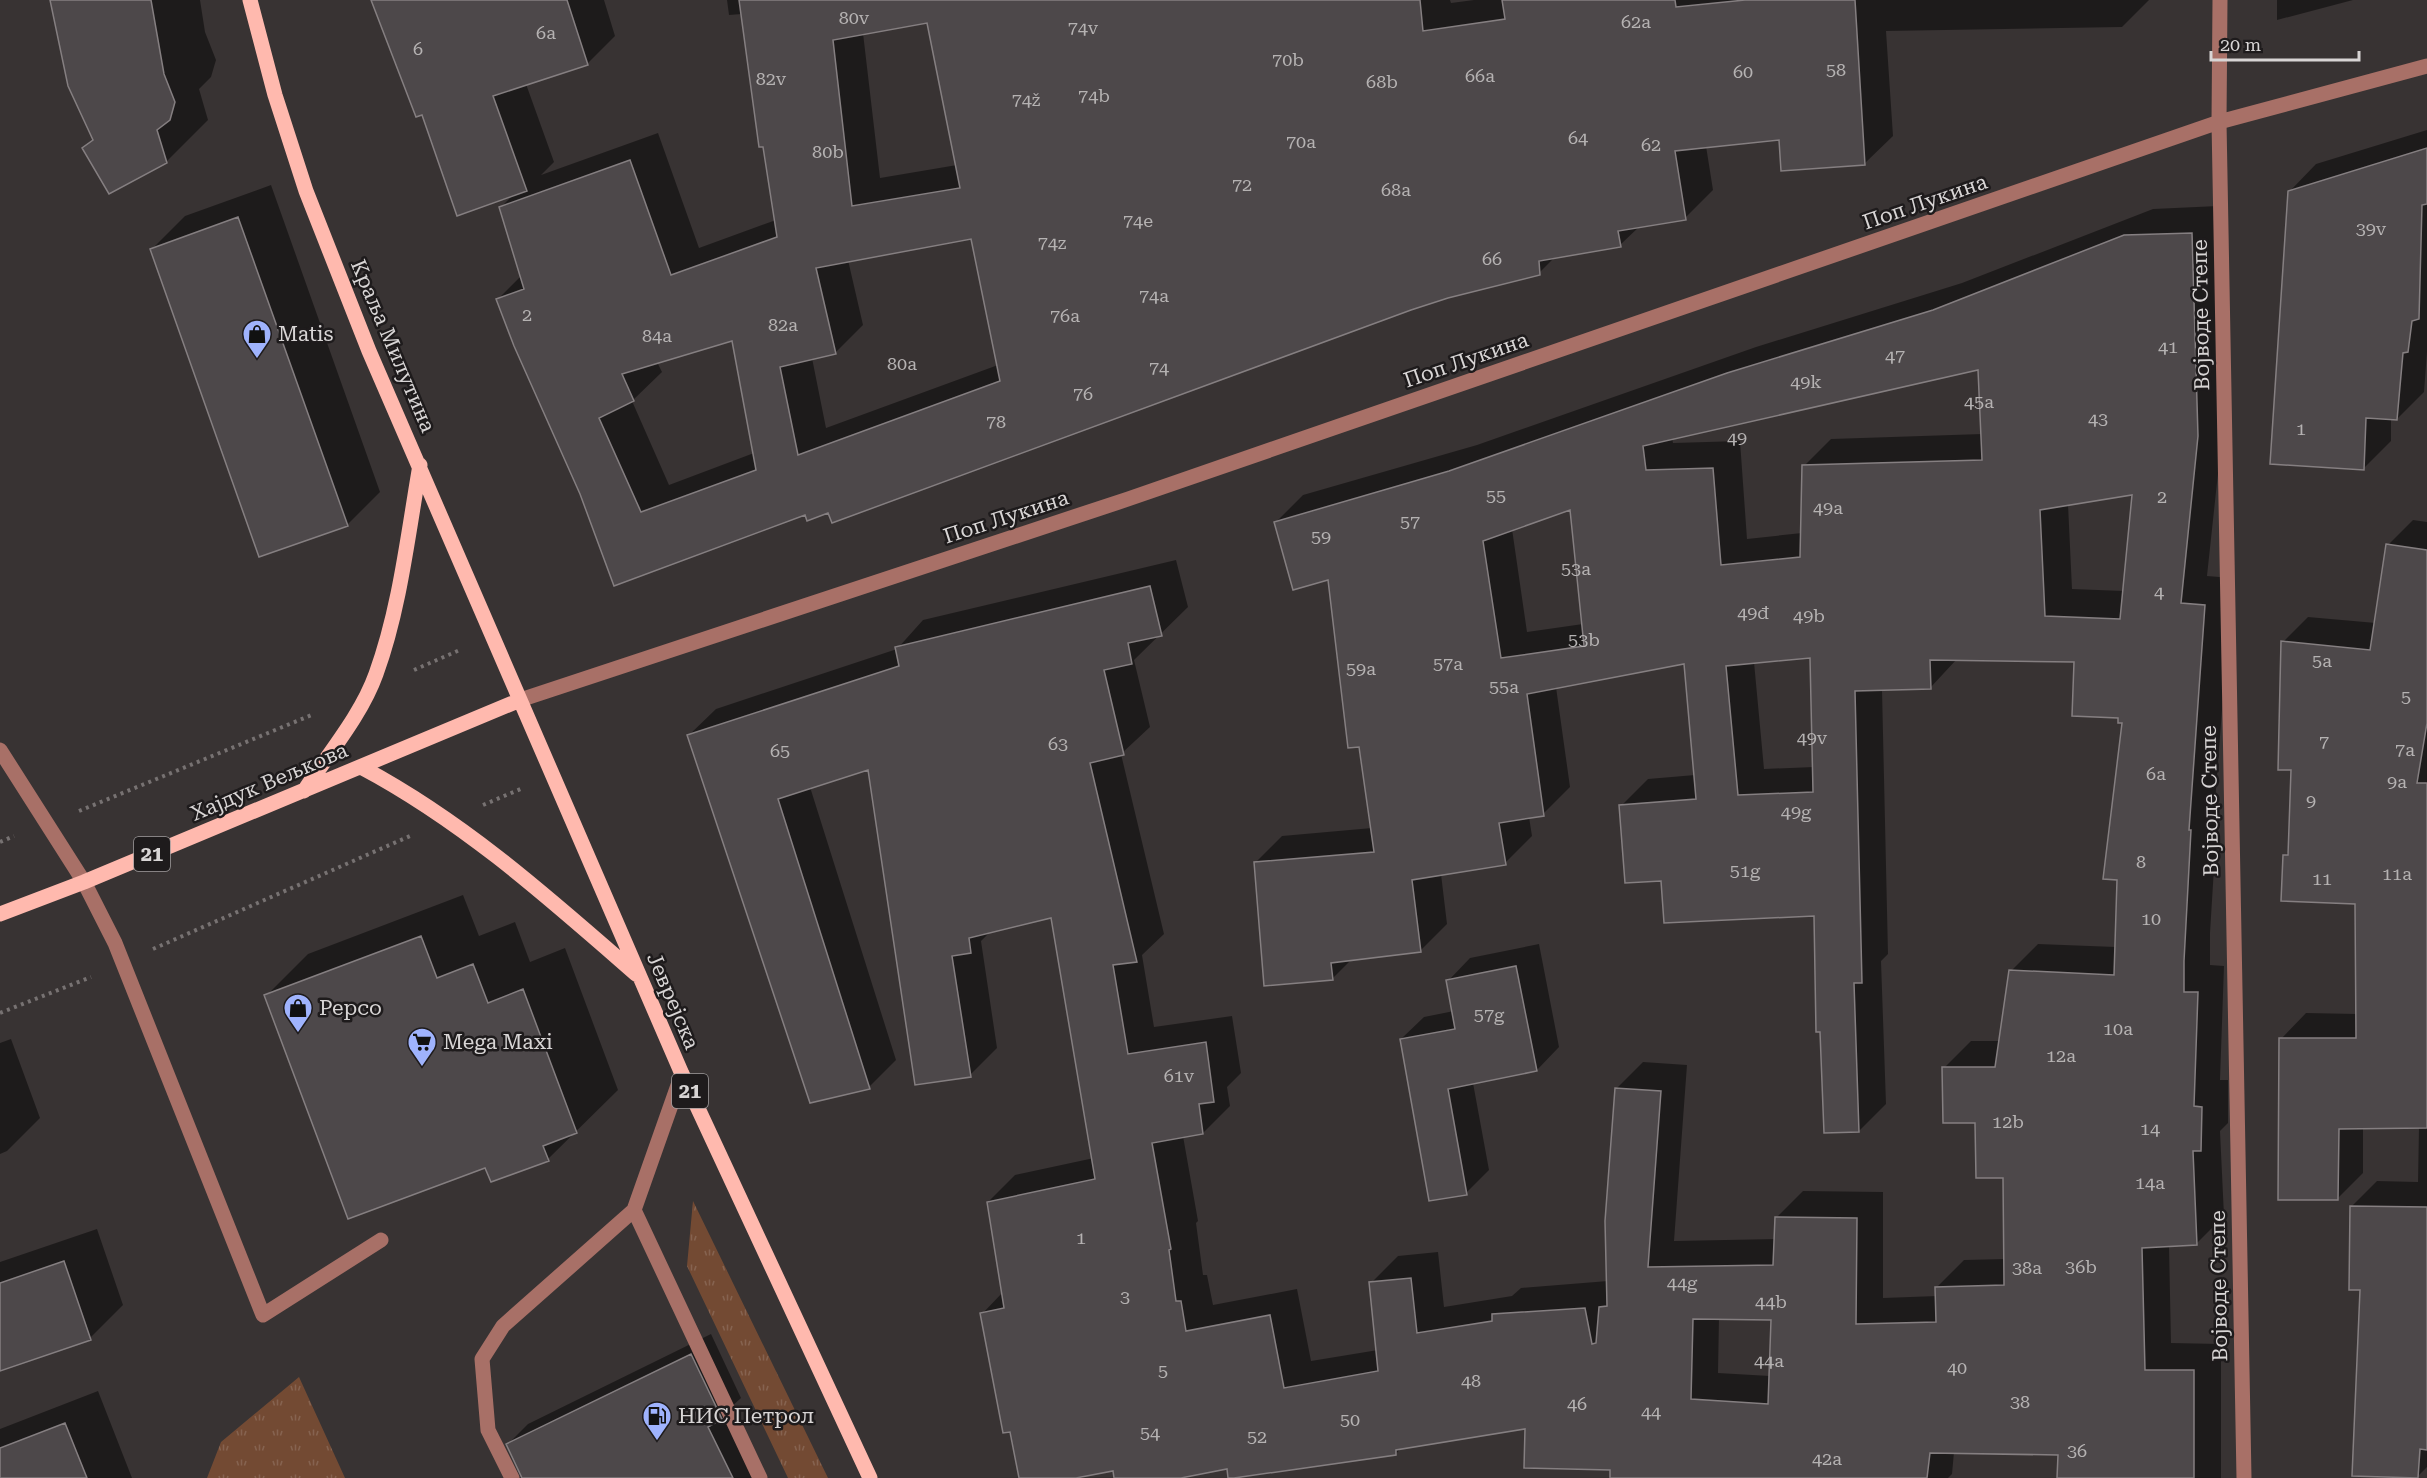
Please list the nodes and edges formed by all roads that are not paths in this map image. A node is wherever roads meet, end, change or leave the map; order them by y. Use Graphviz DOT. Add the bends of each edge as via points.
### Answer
graph roads {
  1 [pos="250,0"];
  2 [pos="2220,0"];
  3 [pos="2427,66"];
  4 [pos="2219,122"];
  5 [pos="420,465"];
  6 [pos="520,700"];
  7 [pos="0,751"];
  8 [pos="361,767"];
  9 [pos="304,791"];
  10 [pos="84,882"];
  11 [pos="0,914"];
  12 [pos="640,978"];
  13 [pos="682,1074"];
  14 [pos="634,1210"];
  15 [pos="381,1240"];
  16 [pos="512,1478"];
  17 [pos="760,1478"];
  18 [pos="870,1478"];
  19 [pos="2244,1478"];
  1 -- 5 [label="main road, Краља Милутина" via="306,191 369,351"];
  2 -- 4 [label="street, Војводе Степе"];
  3 -- 4 [label="street, Поп Лукина"];
  4 -- 6 [label="street, Поп Лукина" via="1128,499"];
  4 -- 19 [label="street, Војводе Степе"];
  5 -- 6 [label="main road, Краља Милутина"];
  5 -- 9 [label="main road" via="394,611 375,676"];
  6 -- 8 [label="main road, Хајдук Вељкова / 21"];
  6 -- 12 [label="main road, Јеврејска / 21"];
  7 -- 10 [label="street"];
  8 -- 9 [label="main road, Хајдук Вељкова / 21"];
  8 -- 12 [label="main road" via="448,820 549,898"];
  9 -- 10 [label="main road, Хајдук Вељкова / 21"];
  10 -- 11 [label="main road, Хајдук Вељкова / 21"];
  10 -- 15 [label="street" via="123,963 263,1314"];
  12 -- 13 [label="main road, Јеврејска / 21"];
  13 -- 14 [label="street"];
  13 -- 18 [label="main road, Јеврејска / 21"];
  14 -- 16 [label="street" via="503,1326 482,1359 488,1430"];
  14 -- 17 [label="street"];
}
